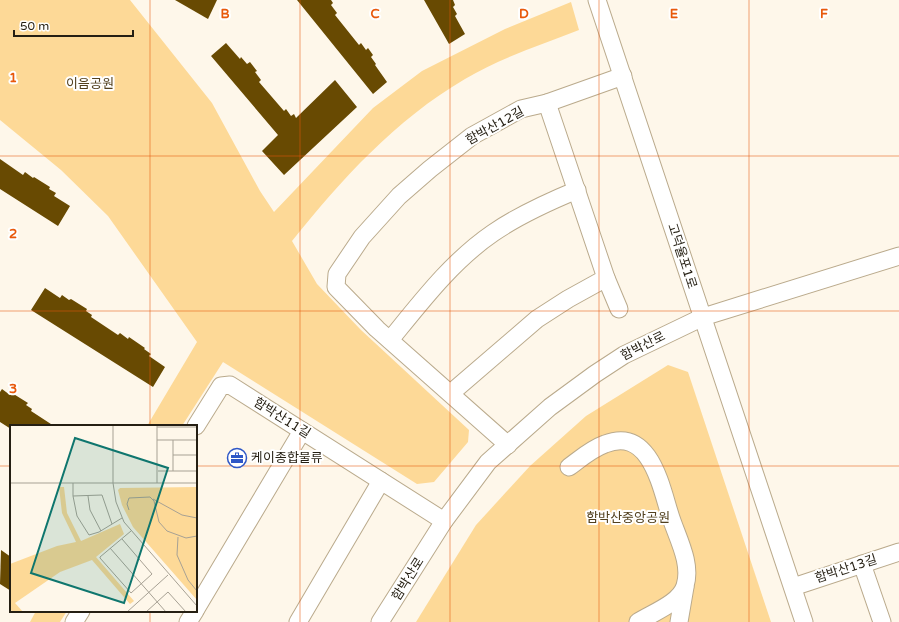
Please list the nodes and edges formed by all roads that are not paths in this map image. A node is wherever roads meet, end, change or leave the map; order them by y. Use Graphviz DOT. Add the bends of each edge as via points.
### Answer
graph roads {
  1 [pos="597,0"];
  2 [pos="622,76"];
  3 [pos="547,102"];
  4 [pos="576,190"];
  5 [pos="899,256"];
  6 [pos="606,278"];
  7 [pos="619,309"];
  8 [pos="703,317"];
  9 [pos="390,340"];
  10 [pos="451,393"];
  11 [pos="197,425"];
  12 [pos="302,430"];
  13 [pos="508,445"];
  14 [pos="569,467"];
  15 [pos="381,481"];
  16 [pos="444,521"];
  17 [pos="899,552"];
  18 [pos="862,564"];
  19 [pos="685,587"];
  20 [pos="792,587"];
  21 [pos="197,607"];
  22 [pos="80,612"];
  23 [pos="194,612"];
  24 [pos="74,622"];
  25 [pos="188,622"];
  26 [pos="298,622"];
  27 [pos="380,622"];
  28 [pos="638,622"];
  29 [pos="679,622"];
  30 [pos="804,622"];
  31 [pos="882,622"];
  1 -- 2 [label="street, 고덕율포1로"];
  2 -- 3 [label="street, 함박산12길"];
  2 -- 8 [label="street, 고덕율포1로"];
  3 -- 4 [label="street"];
  3 -- 9 [label="street, 함박산12길" via="521,109 472,136 430,169 399,196 362,237 337,274 336,287"];
  4 -- 6 [label="street"];
  4 -- 9 [label="street" via="533,209 492,233 431,289"];
  5 -- 8 [label="street"];
  6 -- 7 [label="street"];
  6 -- 10 [label="street" via="537,319"];
  8 -- 13 [label="street, 함박산로" via="624,354 550,407"];
  8 -- 20 [label="street"];
  9 -- 10 [label="street, 함박산12길"];
  10 -- 13 [label="street, 함박산12길"];
  11 -- 12 [label="street, 함박산11길" via="221,386 230,385"];
  12 -- 15 [label="street, 함박산11길"];
  12 -- 21 [label="street"];
  13 -- 16 [label="street, 함박산로" via="488,462"];
  14 -- 19 [label="street" via="590,451 618,440 630,442 649,456 688,570"];
  15 -- 16 [label="street, 함박산11길"];
  15 -- 26 [label="street"];
  16 -- 27 [label="street, 함박산로"];
  17 -- 18 [label="street, 함박산13길"];
  18 -- 20 [label="street, 함박산13길"];
  18 -- 31 [label="street"];
  19 -- 28 [label="street" via="675,600"];
  19 -- 29 [label="street"];
  20 -- 30 [label="street"];
  22 -- 24 [label="street"];
  23 -- 25 [label="street"];
}
